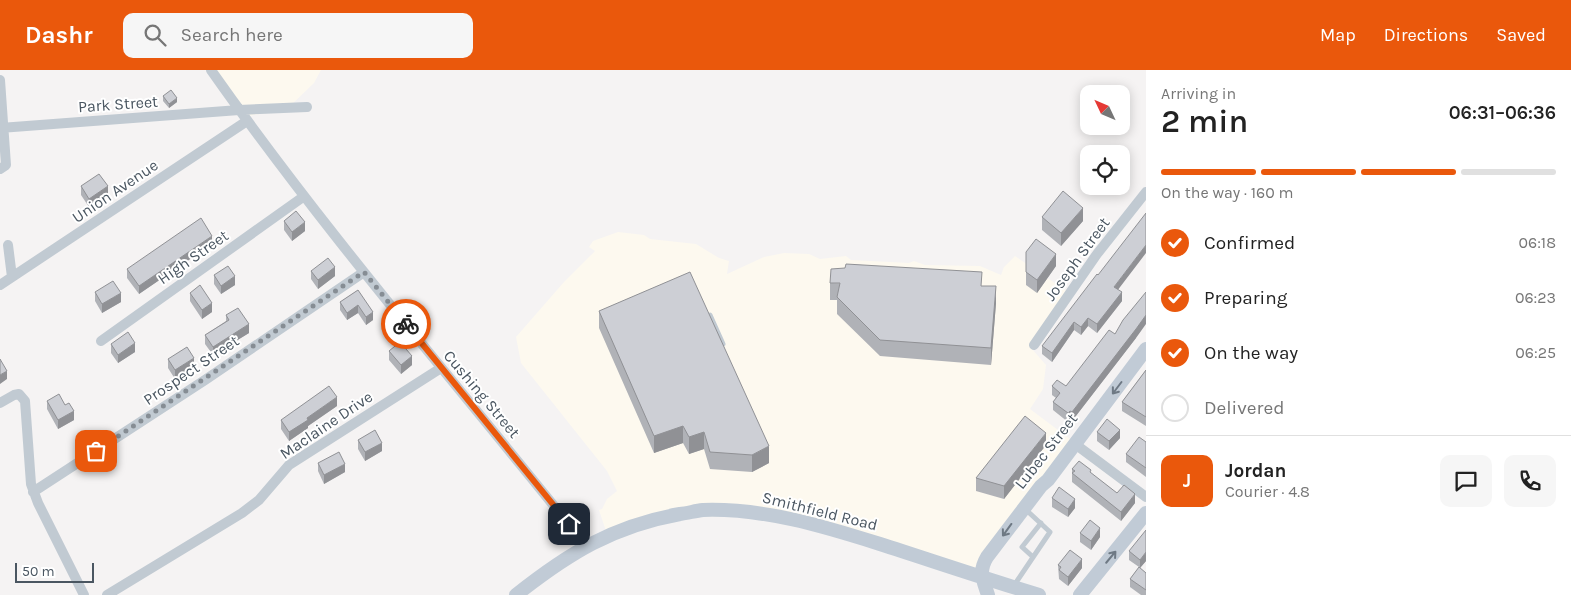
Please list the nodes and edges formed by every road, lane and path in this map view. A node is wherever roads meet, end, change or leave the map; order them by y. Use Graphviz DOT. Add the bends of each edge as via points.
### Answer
graph roads {
  1 [pos="211,70"];
  2 [pos="0,80"];
  3 [pos="307,107"];
  4 [pos="239,110"];
  5 [pos="246,121"];
  6 [pos="1,128"];
  7 [pos="3,167"];
  8 [pos="303,197"];
  9 [pos="1144,199"];
  10 [pos="8,245"];
  11 [pos="364,272"];
  12 [pos="12,277"];
  13 [pos="0,285"];
  14 [pos="706,306"];
  15 [pos="101,341"];
  16 [pos="723,344"];
  17 [pos="1034,345"];
  18 [pos="1146,349"];
  19 [pos="441,368"];
  20 [pos="0,403"];
  21 [pos="1076,444"];
  22 [pos="33,492"];
  23 [pos="1146,497"];
  24 [pos="1024,508"];
  25 [pos="1146,514"];
  26 [pos="1041,523"];
  27 [pos="584,547"];
  28 [pos="1033,557"];
  29 [pos="983,578"];
  30 [pos="1013,587"];
  31 [pos="84,595"];
  32 [pos="107,595"];
  33 [pos="516,595"];
  34 [pos="988,595"];
  35 [pos="1039,595"];
  36 [pos="1080,595"];
  1 -- 4 [label="street, Cushing Street"];
  2 -- 6 [label="street"];
  3 -- 4 [label="street, Park Street"];
  4 -- 5 [label="street, Cushing Street"];
  4 -- 6 [label="street, Park Street"];
  5 -- 8 [label="street, Cushing Street"];
  5 -- 12 [label="street, Union Avenue"];
  6 -- 7 [label="street"];
  8 -- 11 [label="street, Cushing Street"];
  8 -- 15 [label="street, High Street"];
  9 -- 17 [label="street, Joseph Street" via="1097,254"];
  10 -- 12 [label="street"];
  11 -- 19 [label="street, Cushing Street"];
  11 -- 22 [label="street, Prospect Street"];
  12 -- 13 [label="street, Union Avenue"];
  14 -- 16 [label="lane"];
  18 -- 21 [label="main road, Lubec Street, one-way"];
  19 -- 27 [label="street, Cushing Street" via="528,472"];
  19 -- 32 [label="street, Maclaine Drive" via="289,465 259,500 242,513"];
  20 -- 22 [label="street" via="19,394 25,401"];
  21 -- 23 [label="street"];
  21 -- 24 [label="main road, Lubec Street"];
  22 -- 31 [label="street"];
  24 -- 26 [label="lane"];
  24 -- 29 [label="main road, Lubec Street, one-way" via="982,566"];
  36 -- 25 [label="main road, one-way"];
  26 -- 28 [label="lane" via="1050,532"];
  26 -- 28 [label="lane" via="1022,547"];
  27 -- 29 [label="main road, Smithfield Road" via="614,532 662,517 702,510 754,512 858,537"];
  27 -- 33 [label="main road, Smithfield Road"];
  28 -- 30 [label="lane"];
  29 -- 30 [label="main road, Smithfield Road"];
  29 -- 34 [label="main road"];
  30 -- 35 [label="main road, Smithfield Road"];
}
